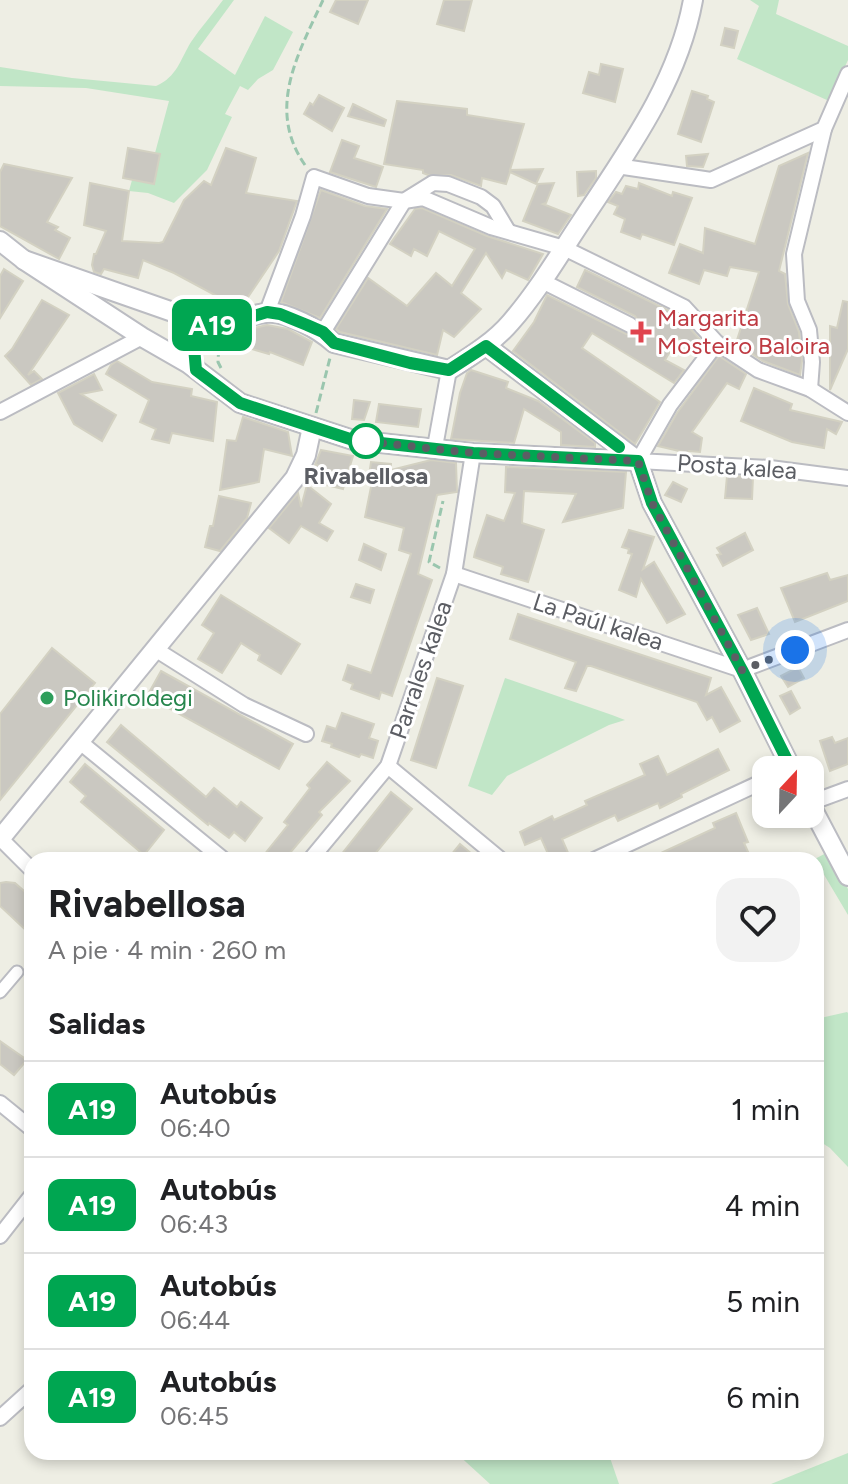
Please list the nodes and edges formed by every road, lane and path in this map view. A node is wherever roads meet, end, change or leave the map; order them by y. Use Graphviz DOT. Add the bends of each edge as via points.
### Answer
graph roads {
  1 [pos="323,0"];
  2 [pos="693,0"];
  3 [pos="848,74"];
  4 [pos="841,108"];
  5 [pos="824,129"];
  6 [pos="617,166"];
  7 [pos="314,177"];
  8 [pos="404,201"];
  9 [pos="508,231"];
  10 [pos="0,241"];
  11 [pos="564,248"];
  12 [pos="24,260"];
  13 [pos="542,281"];
  14 [pos="267,312"];
  15 [pos="233,323"];
  16 [pos="210,325"];
  17 [pos="630,325"];
  18 [pos="142,337"];
  19 [pos="329,338"];
  20 [pos="717,343"];
  21 [pos="486,346"];
  22 [pos="196,370"];
  23 [pos="449,370"];
  24 [pos="225,375"];
  25 [pos="810,389"];
  26 [pos="0,412"];
  27 [pos="848,413"];
  28 [pos="312,427"];
  29 [pos="435,447"];
  30 [pos="473,453"];
  31 [pos="638,461"];
  32 [pos="848,478"];
  33 [pos="443,501"];
  34 [pos="454,574"];
  35 [pos="848,630"];
  36 [pos="155,649"];
  37 [pos="742,670"];
  38 [pos="306,734"];
  39 [pos="80,742"];
  40 [pos="784,756"];
  41 [pos="388,766"];
  42 [pos="752,787"];
  43 [pos="848,789"];
  44 [pos="824,798"];
  45 [pos="823,828"];
  46 [pos="0,839"];
  47 [pos="214,852"];
  48 [pos="317,852"];
  49 [pos="491,852"];
  50 [pos="611,852"];
  51 [pos="24,862"];
  52 [pos="848,876"];
  53 [pos="17,972"];
  54 [pos="0,992"];
  55 [pos="0,1103"];
  56 [pos="24,1122"];
  57 [pos="24,1205"];
  58 [pos="0,1236"];
  59 [pos="24,1396"];
  60 [pos="0,1418"];
  1 -- 7 [label="path" via="286,92 295,151"];
  2 -- 6 [label="street" via="666,85"];
  3 -- 4 [label="street"];
  4 -- 5 [label="street"];
  5 -- 6 [label="street" via="711,180"];
  5 -- 25 [label="street" via="794,254 797,301 809,330"];
  6 -- 11 [label="street"];
  7 -- 8 [label="street" via="368,196"];
  7 -- 14 [label="street"];
  8 -- 9 [label="street" via="423,198"];
  8 -- 9 [label="street" via="433,183 448,184 488,201"];
  8 -- 19 [label="street"];
  9 -- 11 [label="street"];
  10 -- 12 [label="street"];
  11 -- 13 [label="street"];
  11 -- 20 [label="street" via="684,307"];
  12 -- 16 [label="street"];
  12 -- 18 [label="street, Posta kalea"];
  13 -- 17 [label="street"];
  13 -- 21 [label="street"];
  14 -- 15 [label="street"];
  14 -- 19 [label="street"];
  15 -- 16 [label="street"];
  15 -- 24 [label="path" via="235,333 219,344 218,362"];
  16 -- 22 [label="street" via="196,338"];
  18 -- 22 [label="street, Posta kalea"];
  18 -- 26 [label="street"];
  19 -- 23 [label="street"];
  19 -- 28 [label="path"];
  20 -- 25 [label="street" via="758,370"];
  20 -- 31 [label="street" via="670,405"];
  21 -- 23 [label="street"];
  21 -- 31 [label="street"];
  22 -- 28 [label="street, Posta kalea" via="240,403"];
  23 -- 29 [label="street"];
  25 -- 27 [label="street"];
  28 -- 29 [label="street, Posta kalea" via="353,440"];
  28 -- 36 [label="street" via="295,478"];
  29 -- 30 [label="street, Posta kalea"];
  30 -- 31 [label="street, Posta kalea"];
  30 -- 34 [label="street, Parrales kalea"];
  31 -- 32 [label="street, Posta kalea"];
  31 -- 37 [label="street" via="652,503"];
  33 -- 34 [label="path" via="429,562"];
  34 -- 37 [label="street, La Paúl kalea"];
  34 -- 41 [label="street, Parrales kalea"];
  35 -- 37 [label="street"];
  36 -- 38 [label="street" via="244,705"];
  36 -- 39 [label="street"];
  37 -- 40 [label="street"];
  39 -- 46 [label="street"];
  39 -- 47 [label="street"];
  41 -- 48 [label="street, Parrales kalea"];
  41 -- 49 [label="street"];
  42 -- 50 [label="street"];
  43 -- 44 [label="street"];
  45 -- 52 [label="street"];
  46 -- 51 [label="street"];
  53 -- 54 [label="street"];
  55 -- 56 [label="street"];
  57 -- 58 [label="street"];
  59 -- 60 [label="street"];
}
